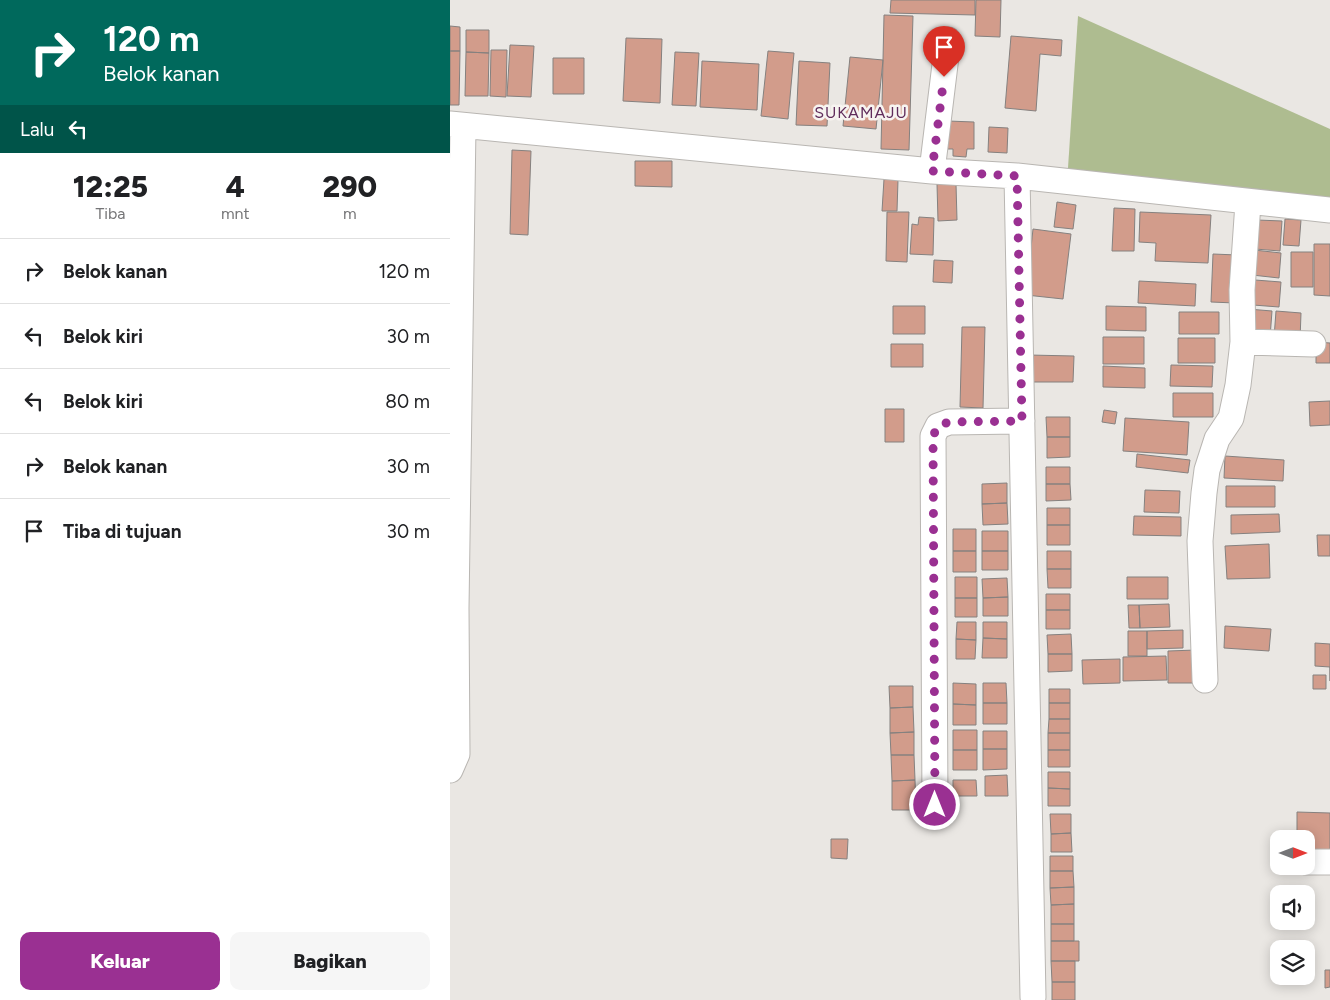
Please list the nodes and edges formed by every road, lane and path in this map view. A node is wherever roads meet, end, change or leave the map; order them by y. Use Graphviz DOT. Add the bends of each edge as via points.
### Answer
graph roads {
  1 [pos="948,40"];
  2 [pos="457,125"];
  3 [pos="932,171"];
  4 [pos="1017,176"];
  5 [pos="1248,203"];
  6 [pos="1330,210"];
  7 [pos="1243,342"];
  8 [pos="1313,344"];
  9 [pos="1022,421"];
  10 [pos="1205,680"];
  11 [pos="450,770"];
  12 [pos="935,805"];
  13 [pos="1315,862"];
  14 [pos="1330,862"];
  15 [pos="1033,997"];
  1 -- 3 [label="street"];
  2 -- 3 [label="street"];
  2 -- 11 [label="street" via="457,754"];
  3 -- 4 [label="street"];
  4 -- 5 [label="street"];
  4 -- 9 [label="street"];
  5 -- 6 [label="street"];
  5 -- 7 [label="street" via="1242,290"];
  7 -- 8 [label="street"];
  7 -- 10 [label="street" via="1231,418 1218,439 1207,470 1204,493 1200,541"];
  9 -- 12 [label="street" via="949,422 938,426 933,436"];
  9 -- 15 [label="street"];
  13 -- 14 [label="street"];
}
